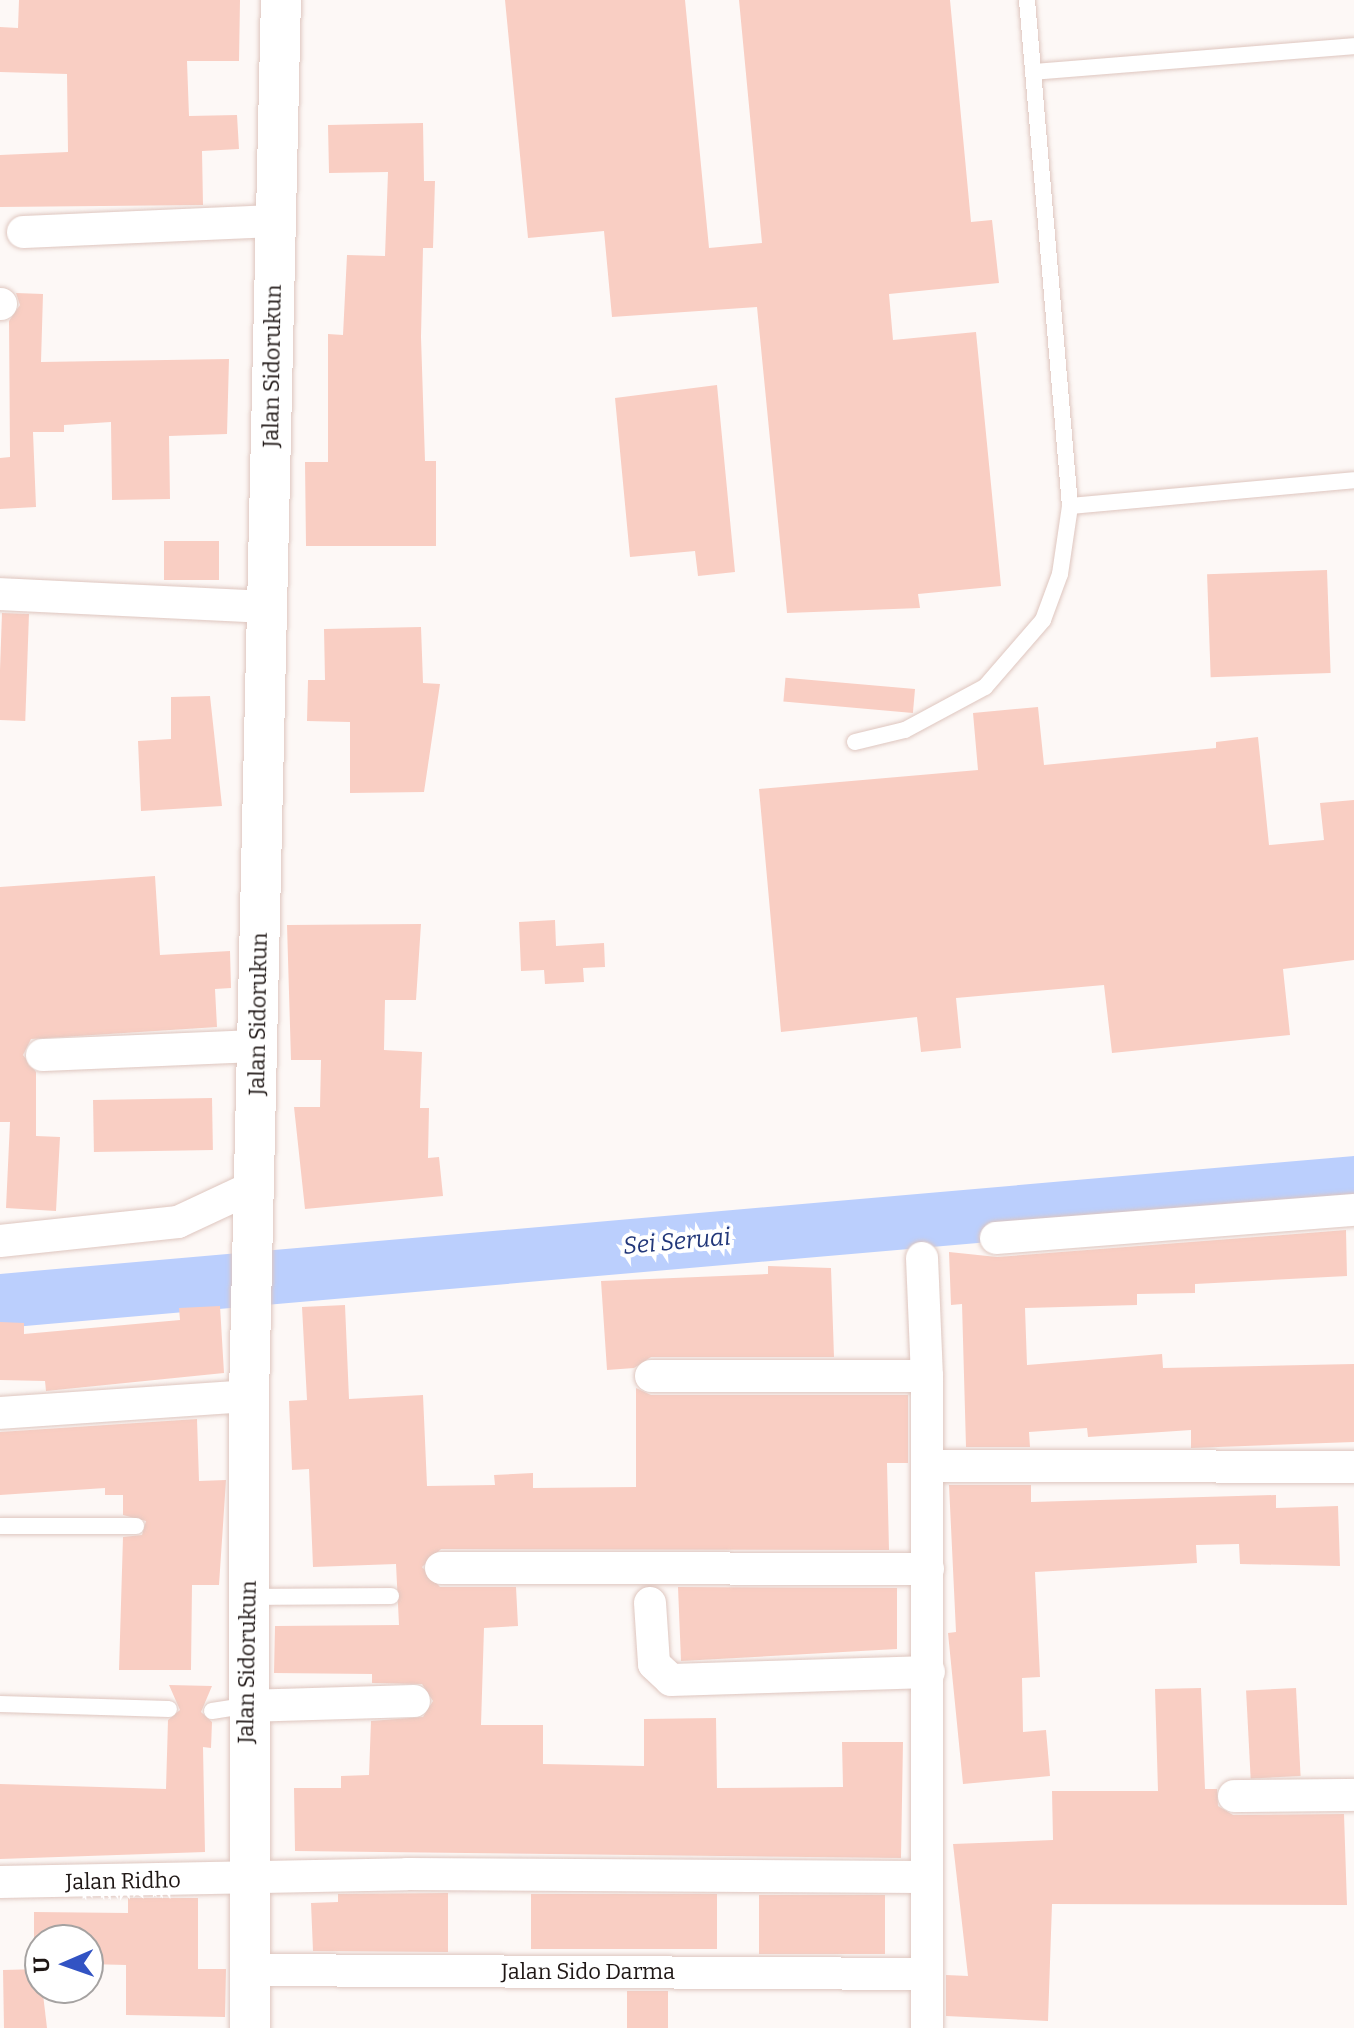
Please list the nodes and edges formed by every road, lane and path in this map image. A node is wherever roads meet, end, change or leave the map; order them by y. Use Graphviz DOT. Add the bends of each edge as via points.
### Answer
graph roads {
  1 [pos="281,0"];
  2 [pos="1027,0"];
  3 [pos="1354,46"];
  4 [pos="1033,72"];
  5 [pos="275,221"];
  6 [pos="23,232"];
  7 [pos="1354,480"];
  8 [pos="1070,506"];
  9 [pos="0,594"];
  10 [pos="267,607"];
  11 [pos="855,742"];
  12 [pos="257,1046"];
  13 [pos="42,1055"];
  14 [pos="254,1197"];
  15 [pos="1354,1210"];
  16 [pos="996,1238"];
  17 [pos="0,1241"];
  18 [pos="922,1258"];
  19 [pos="651,1376"];
  20 [pos="927,1376"];
  21 [pos="249,1396"];
  22 [pos="0,1413"];
  23 [pos="927,1466"];
  24 [pos="1354,1467"];
  25 [pos="0,1526"];
  26 [pos="136,1526"];
  27 [pos="441,1568"];
  28 [pos="928,1569"];
  29 [pos="391,1596"];
  30 [pos="248,1597"];
  31 [pos="650,1603"];
  32 [pos="929,1672"];
  33 [pos="414,1701"];
  34 [pos="0,1704"];
  35 [pos="169,1709"];
  36 [pos="229,1709"];
  37 [pos="1354,1795"];
  38 [pos="1234,1796"];
  39 [pos="922,1877"];
  40 [pos="247,1880"];
  41 [pos="0,1882"];
  42 [pos="250,1970"];
  43 [pos="926,1974"];
  44 [pos="250,2028"];
  45 [pos="927,2028"];
  1 -- 5 [label="street, Jalan Sidorukun"];
  2 -- 4 [label="lane"];
  3 -- 4 [label="lane"];
  4 -- 8 [label="lane"];
  5 -- 6 [label="street"];
  5 -- 10 [label="street, Jalan Sidorukun"];
  7 -- 8 [label="lane"];
  8 -- 11 [label="lane" via="1060,574 1043,620 1017,656 944,712"];
  9 -- 10 [label="street"];
  10 -- 12 [label="street, Jalan Sidorukun"];
  12 -- 13 [label="street"];
  12 -- 14 [label="street, Jalan Sidorukun"];
  14 -- 17 [label="street" via="178,1222"];
  14 -- 21 [label="street, Jalan Sidorukun"];
  15 -- 16 [label="street"];
  18 -- 20 [label="street"];
  19 -- 20 [label="street"];
  20 -- 23 [label="street"];
  21 -- 22 [label="street"];
  21 -- 30 [label="street, Jalan Sidorukun"];
  23 -- 24 [label="street"];
  23 -- 28 [label="street"];
  25 -- 26 [label="lane"];
  27 -- 28 [label="street"];
  28 -- 32 [label="street"];
  29 -- 30 [label="lane"];
  30 -- 36 [label="street, Jalan Sidorukun"];
  31 -- 32 [label="street" via="654,1664 671,1680"];
  32 -- 39 [label="street"];
  33 -- 36 [label="street"];
  34 -- 35 [label="lane"];
  36 -- 40 [label="street, Jalan Sidorukun"];
  37 -- 38 [label="street"];
  39 -- 40 [label="street, Jalan Ridho"];
  39 -- 43 [label="street"];
  40 -- 41 [label="street, Jalan Ridho"];
  40 -- 42 [label="street, Jalan Sidorukun"];
  42 -- 43 [label="street, Jalan Sido Darma"];
  42 -- 44 [label="street, Jalan Sidorukun"];
  43 -- 45 [label="street"];
}
